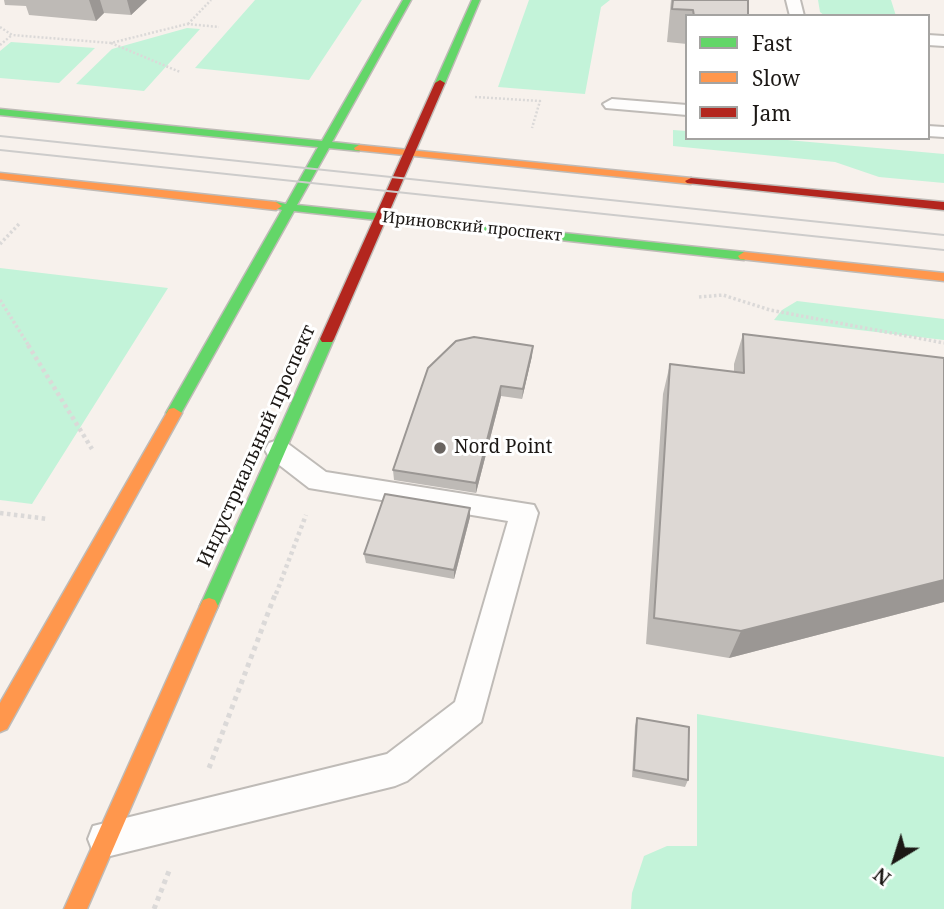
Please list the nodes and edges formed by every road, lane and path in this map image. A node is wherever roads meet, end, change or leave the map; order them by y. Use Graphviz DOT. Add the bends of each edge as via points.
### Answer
graph roads {
  1 [pos="211,0"];
  2 [pos="407,0"];
  3 [pos="476,0"];
  4 [pos="187,24"];
  5 [pos="0,27"];
  6 [pos="219,27"];
  7 [pos="12,35"];
  8 [pos="111,43"];
  9 [pos="0,46"];
  10 [pos="180,72"];
  11 [pos="470,97"];
  12 [pos="612,104"];
  13 [pos="685,110"];
  14 [pos="0,112"];
  15 [pos="530,135"];
  16 [pos="327,145"];
  17 [pos="408,152"];
  18 [pos="0,176"];
  19 [pos="944,206"];
  20 [pos="292,207"];
  21 [pos="379,216"];
  22 [pos="19,224"];
  23 [pos="0,244"];
  24 [pos="944,277"];
  25 [pos="699,297"];
  26 [pos="0,300"];
  27 [pos="944,343"];
  28 [pos="92,449"];
  29 [pos="278,450"];
  30 [pos="319,481"];
  31 [pos="0,513"];
  32 [pos="48,520"];
  33 [pos="5,704"];
  34 [pos="188,821"];
  35 [pos="106,839"];
  36 [pos="75,909"];
  37 [pos="154,909"];
  1 -- 4 [label="path"];
  2 -- 16 [label="main road"];
  3 -- 17 [label="main road, Индустриальный проспект"];
  4 -- 6 [label="path"];
  4 -- 8 [label="path"];
  5 -- 7 [label="path"];
  7 -- 8 [label="path"];
  7 -- 9 [label="path"];
  8 -- 10 [label="path"];
  11 -- 15 [label="path" via="540,101"];
  12 -- 13 [label="lane"];
  14 -- 16 [label="main road"];
  16 -- 17 [label="main road"];
  16 -- 20 [label="main road"];
  17 -- 19 [label="main road"];
  17 -- 21 [label="main road, Индустриальный проспект"];
  18 -- 20 [label="main road, Ириновский проспект"];
  20 -- 21 [label="main road, Ириновский проспект"];
  20 -- 33 [label="main road"];
  21 -- 24 [label="main road, Ириновский проспект"];
  21 -- 29 [label="main road, Индустриальный проспект"];
  22 -- 23 [label="path"];
  25 -- 27 [label="path" via="723,295 770,310"];
  26 -- 28 [label="path"];
  29 -- 30 [label="lane"];
  29 -- 35 [label="main road, Индустриальный проспект"];
  30 -- 34 [label="path"];
  30 -- 34 [label="lane" via="524,513 469,711 395,769"];
  31 -- 32 [label="path"];
  34 -- 35 [label="lane"];
  34 -- 37 [label="path"];
  35 -- 36 [label="main road, Индустриальный проспект"];
}
